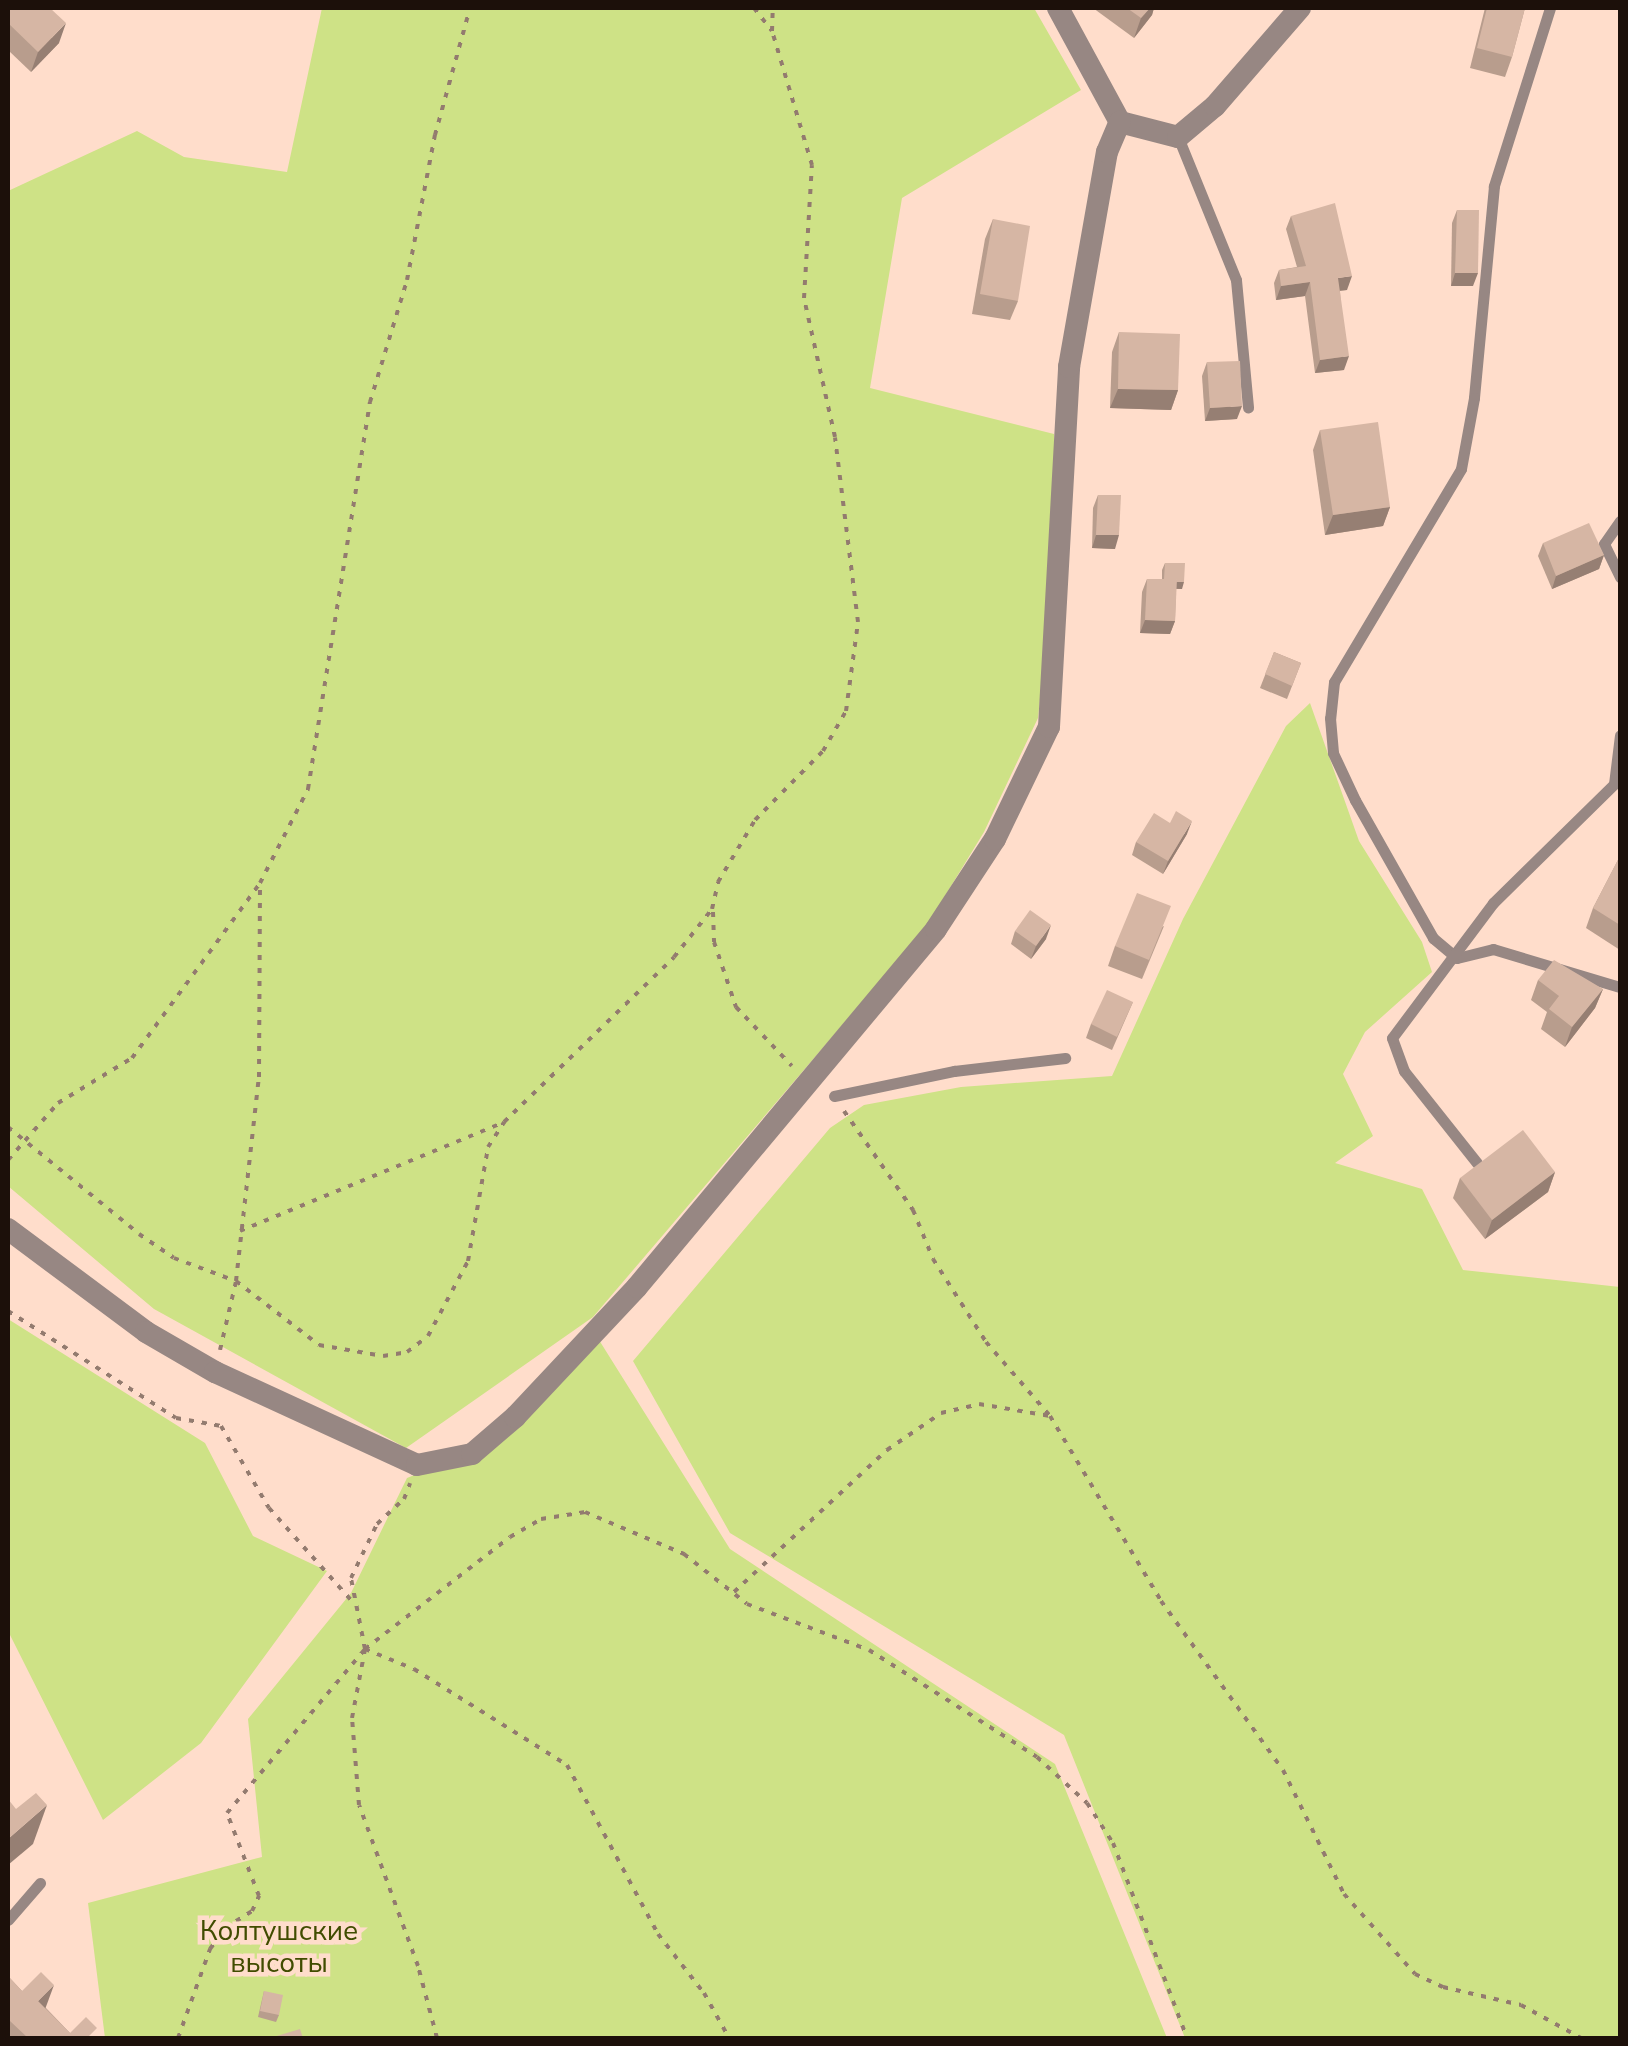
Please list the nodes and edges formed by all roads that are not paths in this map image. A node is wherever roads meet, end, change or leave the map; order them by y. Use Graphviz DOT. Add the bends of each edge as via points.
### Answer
graph roads {
  1 [pos="1058,8"];
  2 [pos="1300,8"];
  3 [pos="1550,8"];
  4 [pos="1120,122"];
  5 [pos="1178,137"];
  6 [pos="1248,408"];
  7 [pos="1620,521"];
  8 [pos="1620,578"];
  9 [pos="1620,735"];
  10 [pos="1457,958"];
  11 [pos="1620,986"];
  12 [pos="1066,1058"];
  13 [pos="834,1096"];
  14 [pos="1477,1164"];
  15 [pos="8,1229"];
  16 [pos="40,1883"];
  17 [pos="8,1920"];
  1 -- 4 [label="street"];
  2 -- 5 [label="street" via="1215,106"];
  3 -- 10 [label="lane" via="1494,186 1461,469 1334,682 1330,718 1334,753 1355,800 1433,938"];
  4 -- 5 [label="street"];
  4 -- 15 [label="street" via="1107,152 1070,367 1049,727 995,838 936,929 637,1286 516,1416 472,1454 417,1464 215,1372 146,1332"];
  5 -- 6 [label="lane" via="1236,280"];
  7 -- 8 [label="lane" via="1604,544"];
  9 -- 10 [label="lane" via="1614,784 1493,902"];
  10 -- 11 [label="lane" via="1493,948"];
  10 -- 14 [label="lane" via="1392,1038 1404,1071"];
  12 -- 13 [label="lane" via="954,1071"];
  16 -- 17 [label="lane"];
}
